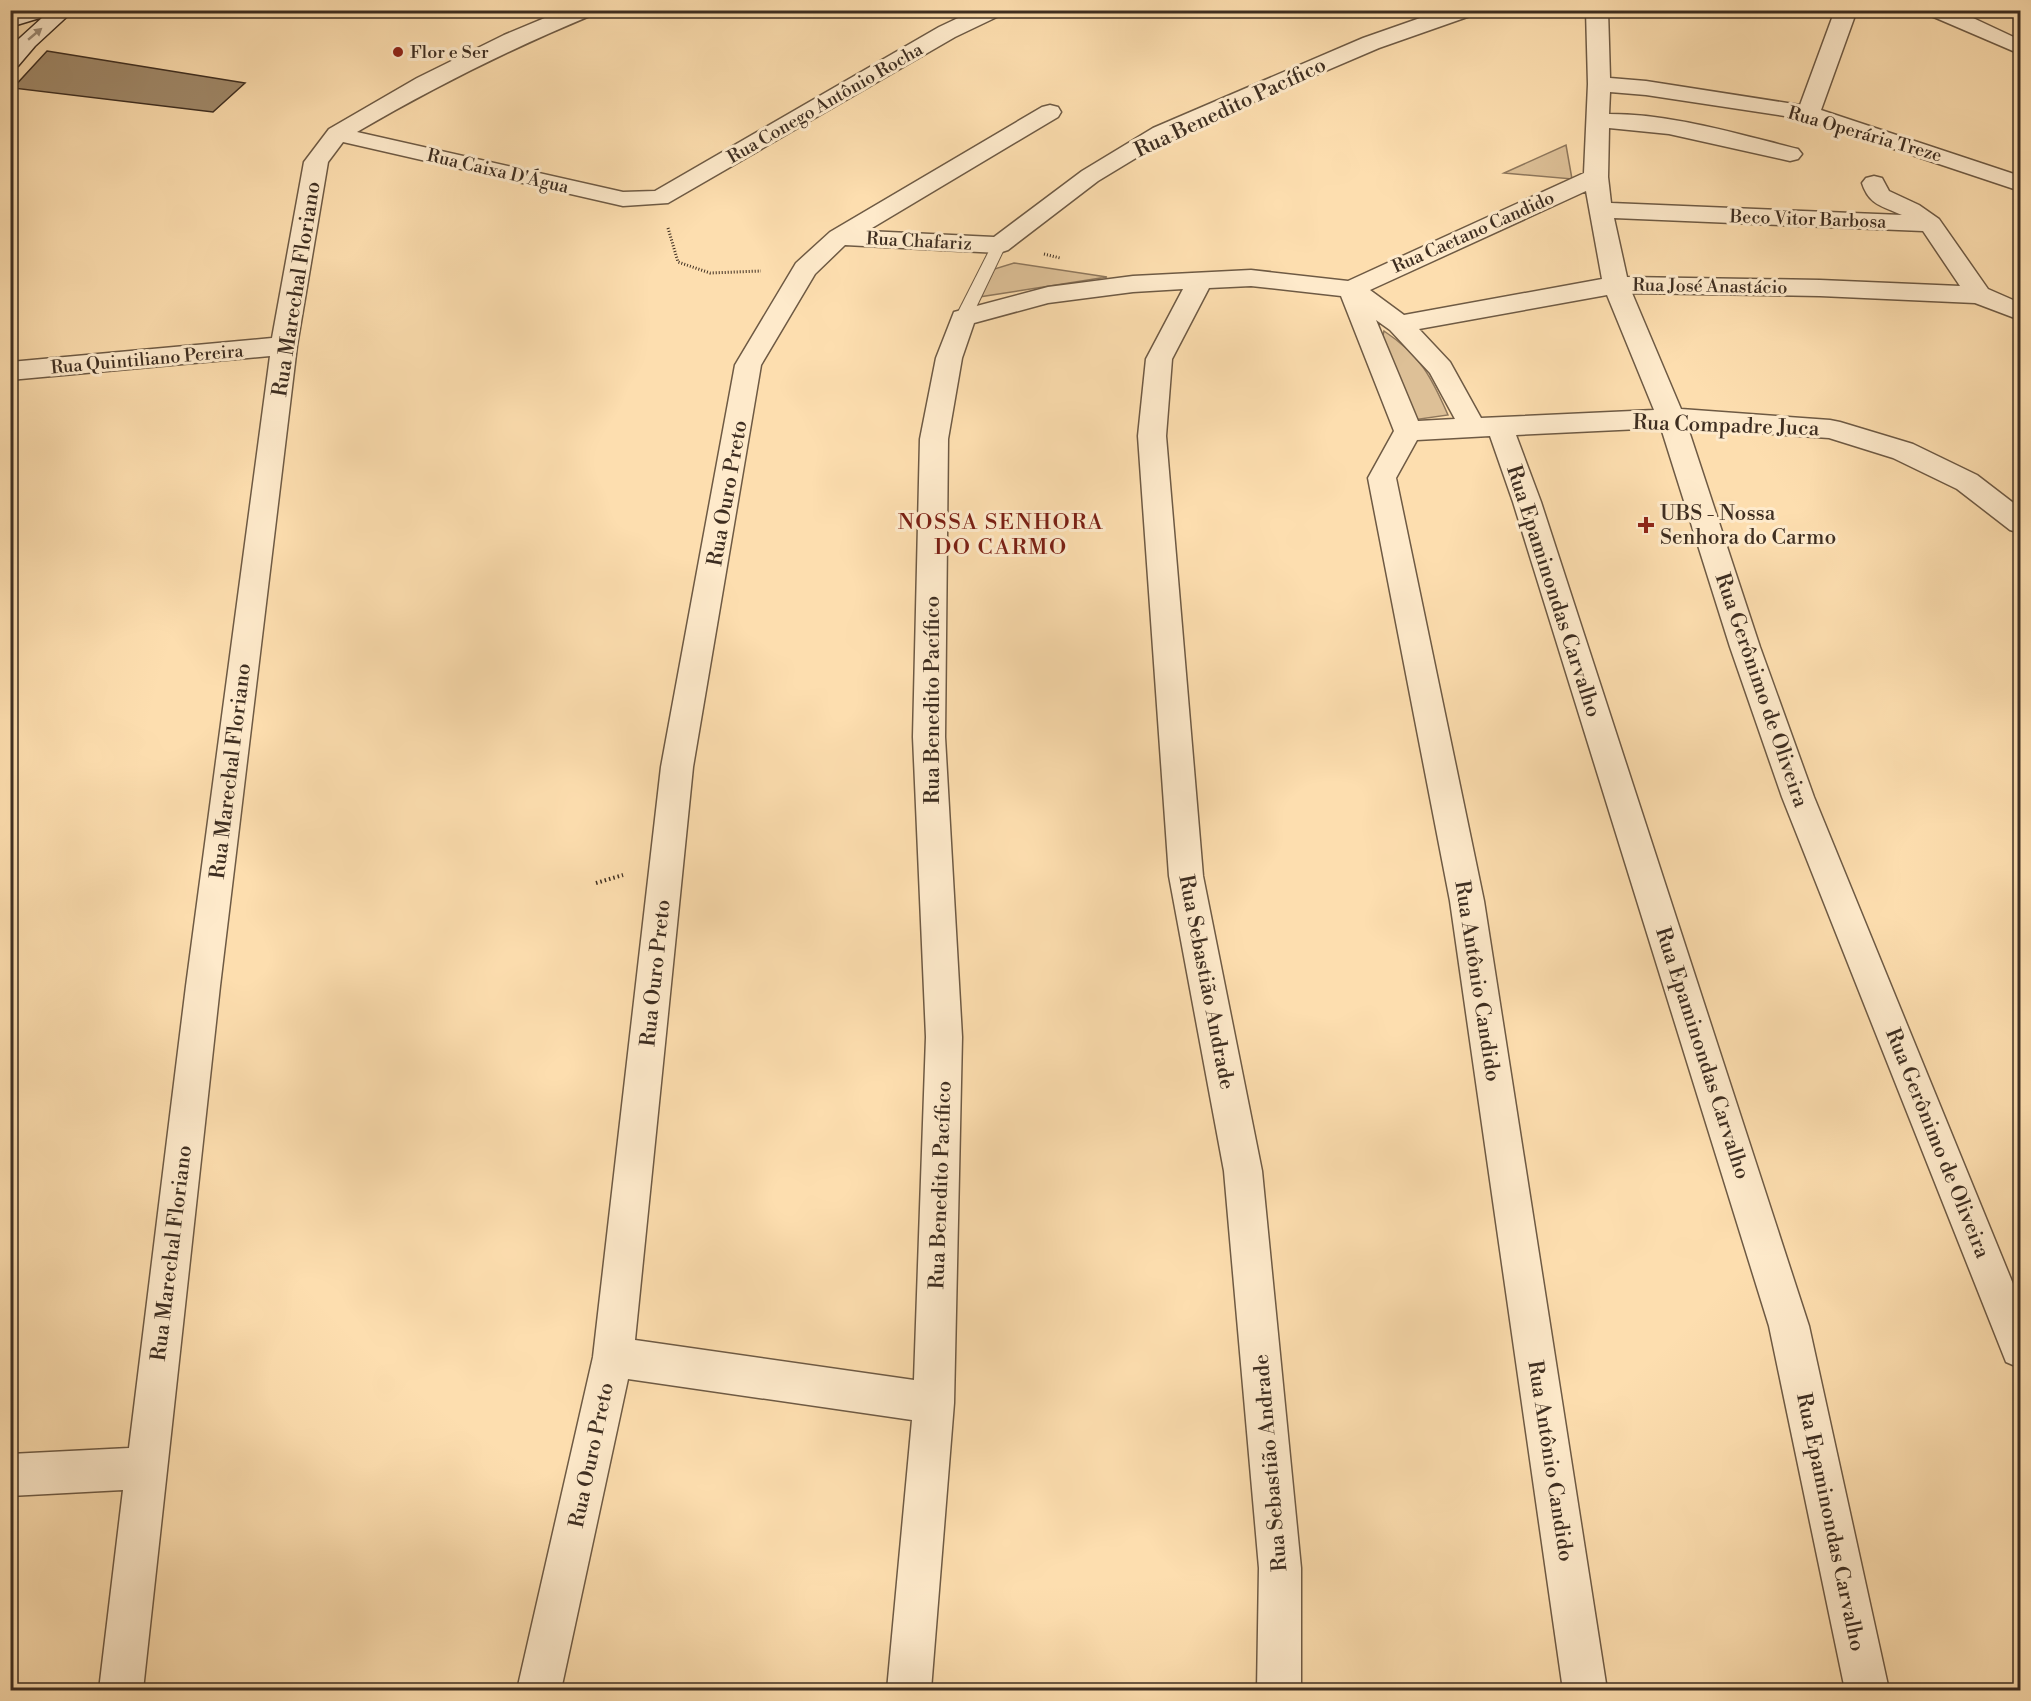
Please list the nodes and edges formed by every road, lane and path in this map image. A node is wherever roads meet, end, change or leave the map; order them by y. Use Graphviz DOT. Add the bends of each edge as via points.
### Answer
graph roads {
  1 [pos="42,10"];
  2 [pos="64,10"];
  3 [pos="584,10"];
  4 [pos="993,10"];
  5 [pos="1465,10"];
  6 [pos="1596,10"];
  7 [pos="1846,10"];
  8 [pos="1937,10"];
  9 [pos="10,21"];
  10 [pos="2020,48"];
  11 [pos="10,61"];
  12 [pos="1599,84"];
  13 [pos="1050,112"];
  14 [pos="1808,113"];
  15 [pos="1598,121"];
  16 [pos="337,134"];
  17 [pos="1790,154"];
  18 [pos="1596,177"];
  19 [pos="1874,183"];
  20 [pos="2020,184"];
  21 [pos="660,198"];
  22 [pos="1600,210"];
  23 [pos="1930,224"];
  24 [pos="839,237"];
  25 [pos="999,245"];
  26 [pos="805,269"];
  27 [pos="1200,282"];
  28 [pos="1616,285"];
  29 [pos="1351,289"];
  30 [pos="1978,295"];
  31 [pos="2020,312"];
  32 [pos="963,318"];
  33 [pos="1399,324"];
  34 [pos="284,346"];
  35 [pos="10,371"];
  36 [pos="1671,418"];
  37 [pos="1486,427"];
  38 [pos="1408,431"];
  39 [pos="2020,523"];
  40 [pos="2020,1348"];
  41 [pos="613,1357"];
  42 [pos="934,1403"];
  43 [pos="146,1468"];
  44 [pos="10,1475"];
  45 [pos="121,1690"];
  46 [pos="539,1690"];
  47 [pos="909,1690"];
  48 [pos="1279,1690"];
  49 [pos="1585,1690"];
  50 [pos="1866,1690"];
  1 -- 9 [label="street"];
  11 -- 2 [label="street, one-way"];
  3 -- 16 [label="street, Rua Marechal Floriano" via="425,83"];
  4 -- 21 [label="street, Rua Conego Antônio Rocha" via="947,32"];
  5 -- 25 [label="street, Rua Benedito Pacífico" via="1371,43 1161,133 1090,176"];
  6 -- 12 [label="street, Rua Gerônimo de Oliveira"];
  7 -- 14 [label="street"];
  8 -- 10 [label="street"];
  12 -- 14 [label="street, Rua Operária Treze"];
  12 -- 15 [label="street, Rua Gerônimo de Oliveira"];
  13 -- 24 [label="street, Rua Ouro Preto"];
  14 -- 20 [label="street, Rua Operária Treze"];
  15 -- 17 [label="street" via="1619,120"];
  15 -- 18 [label="street, Rua Gerônimo de Oliveira"];
  16 -- 21 [label="street, Rua Caixa D'Água" via="623,199"];
  16 -- 34 [label="street, Rua Marechal Floriano" via="316,162"];
  18 -- 22 [label="street, Rua Gerônimo de Oliveira"];
  18 -- 29 [label="street, Rua Caetano Candido"];
  19 -- 23 [label="street" via="1878,195"];
  21 -- 26 [label="path" via="678,262 711,275"];
  22 -- 23 [label="street, Beco Vitor Barbosa"];
  22 -- 28 [label="street, Rua Gerônimo de Oliveira"];
  23 -- 30 [label="street"];
  24 -- 25 [label="street, Rua Chafariz"];
  24 -- 26 [label="street, Rua Ouro Preto"];
  25 -- 32 [label="lane, Rua Benedito Pacífico"];
  26 -- 41 [label="street, Rua Ouro Preto" via="748,365 677,767"];
  27 -- 29 [label="street, Rua Epaminondas Carvalho" via="1251,278"];
  27 -- 32 [label="street, Rua Epaminondas Carvalho" via="1133,284 1048,295"];
  27 -- 48 [label="street, Rua Sebastião Andrade" via="1159,359 1152,436 1186,876 1243,1171 1280,1568"];
  28 -- 30 [label="street, Rua José Anastácio"];
  28 -- 33 [label="street, Rua José Anastácio"];
  28 -- 36 [label="street, Rua Gerônimo de Oliveira"];
  29 -- 33 [label="street, Rua Epaminondas Carvalho"];
  29 -- 38 [label="street"];
  30 -- 31 [label="street, Rua José Anastácio"];
  32 -- 42 [label="street, Rua Benedito Pacífico" via="949,358 934,439 929,737 944,1037"];
  33 -- 37 [label="street, Rua Epaminondas Carvalho" via="1441,368"];
  34 -- 35 [label="street, Rua Quintiliano Pereira"];
  34 -- 43 [label="street, Rua Marechal Floriano"];
  36 -- 37 [label="street, Rua Compadre Juca"];
  36 -- 39 [label="street, Rua Compadre Juca" via="1830,429 1903,451 1967,482"];
  36 -- 40 [label="street, Rua Gerônimo de Oliveira" via="1798,797"];
  37 -- 38 [label="street, Rua Compadre Juca"];
  37 -- 50 [label="street, Rua Epaminondas Carvalho" via="1527,502 1789,1326"];
  38 -- 49 [label="street, Rua Antônio Candido" via="1382,478 1467,902"];
  41 -- 42 [label="street"];
  41 -- 46 [label="street, Rua Ouro Preto"];
  42 -- 47 [label="street, Rua Benedito Pacífico"];
  43 -- 44 [label="street"];
  43 -- 45 [label="street, Rua Marechal Floriano"];
}
